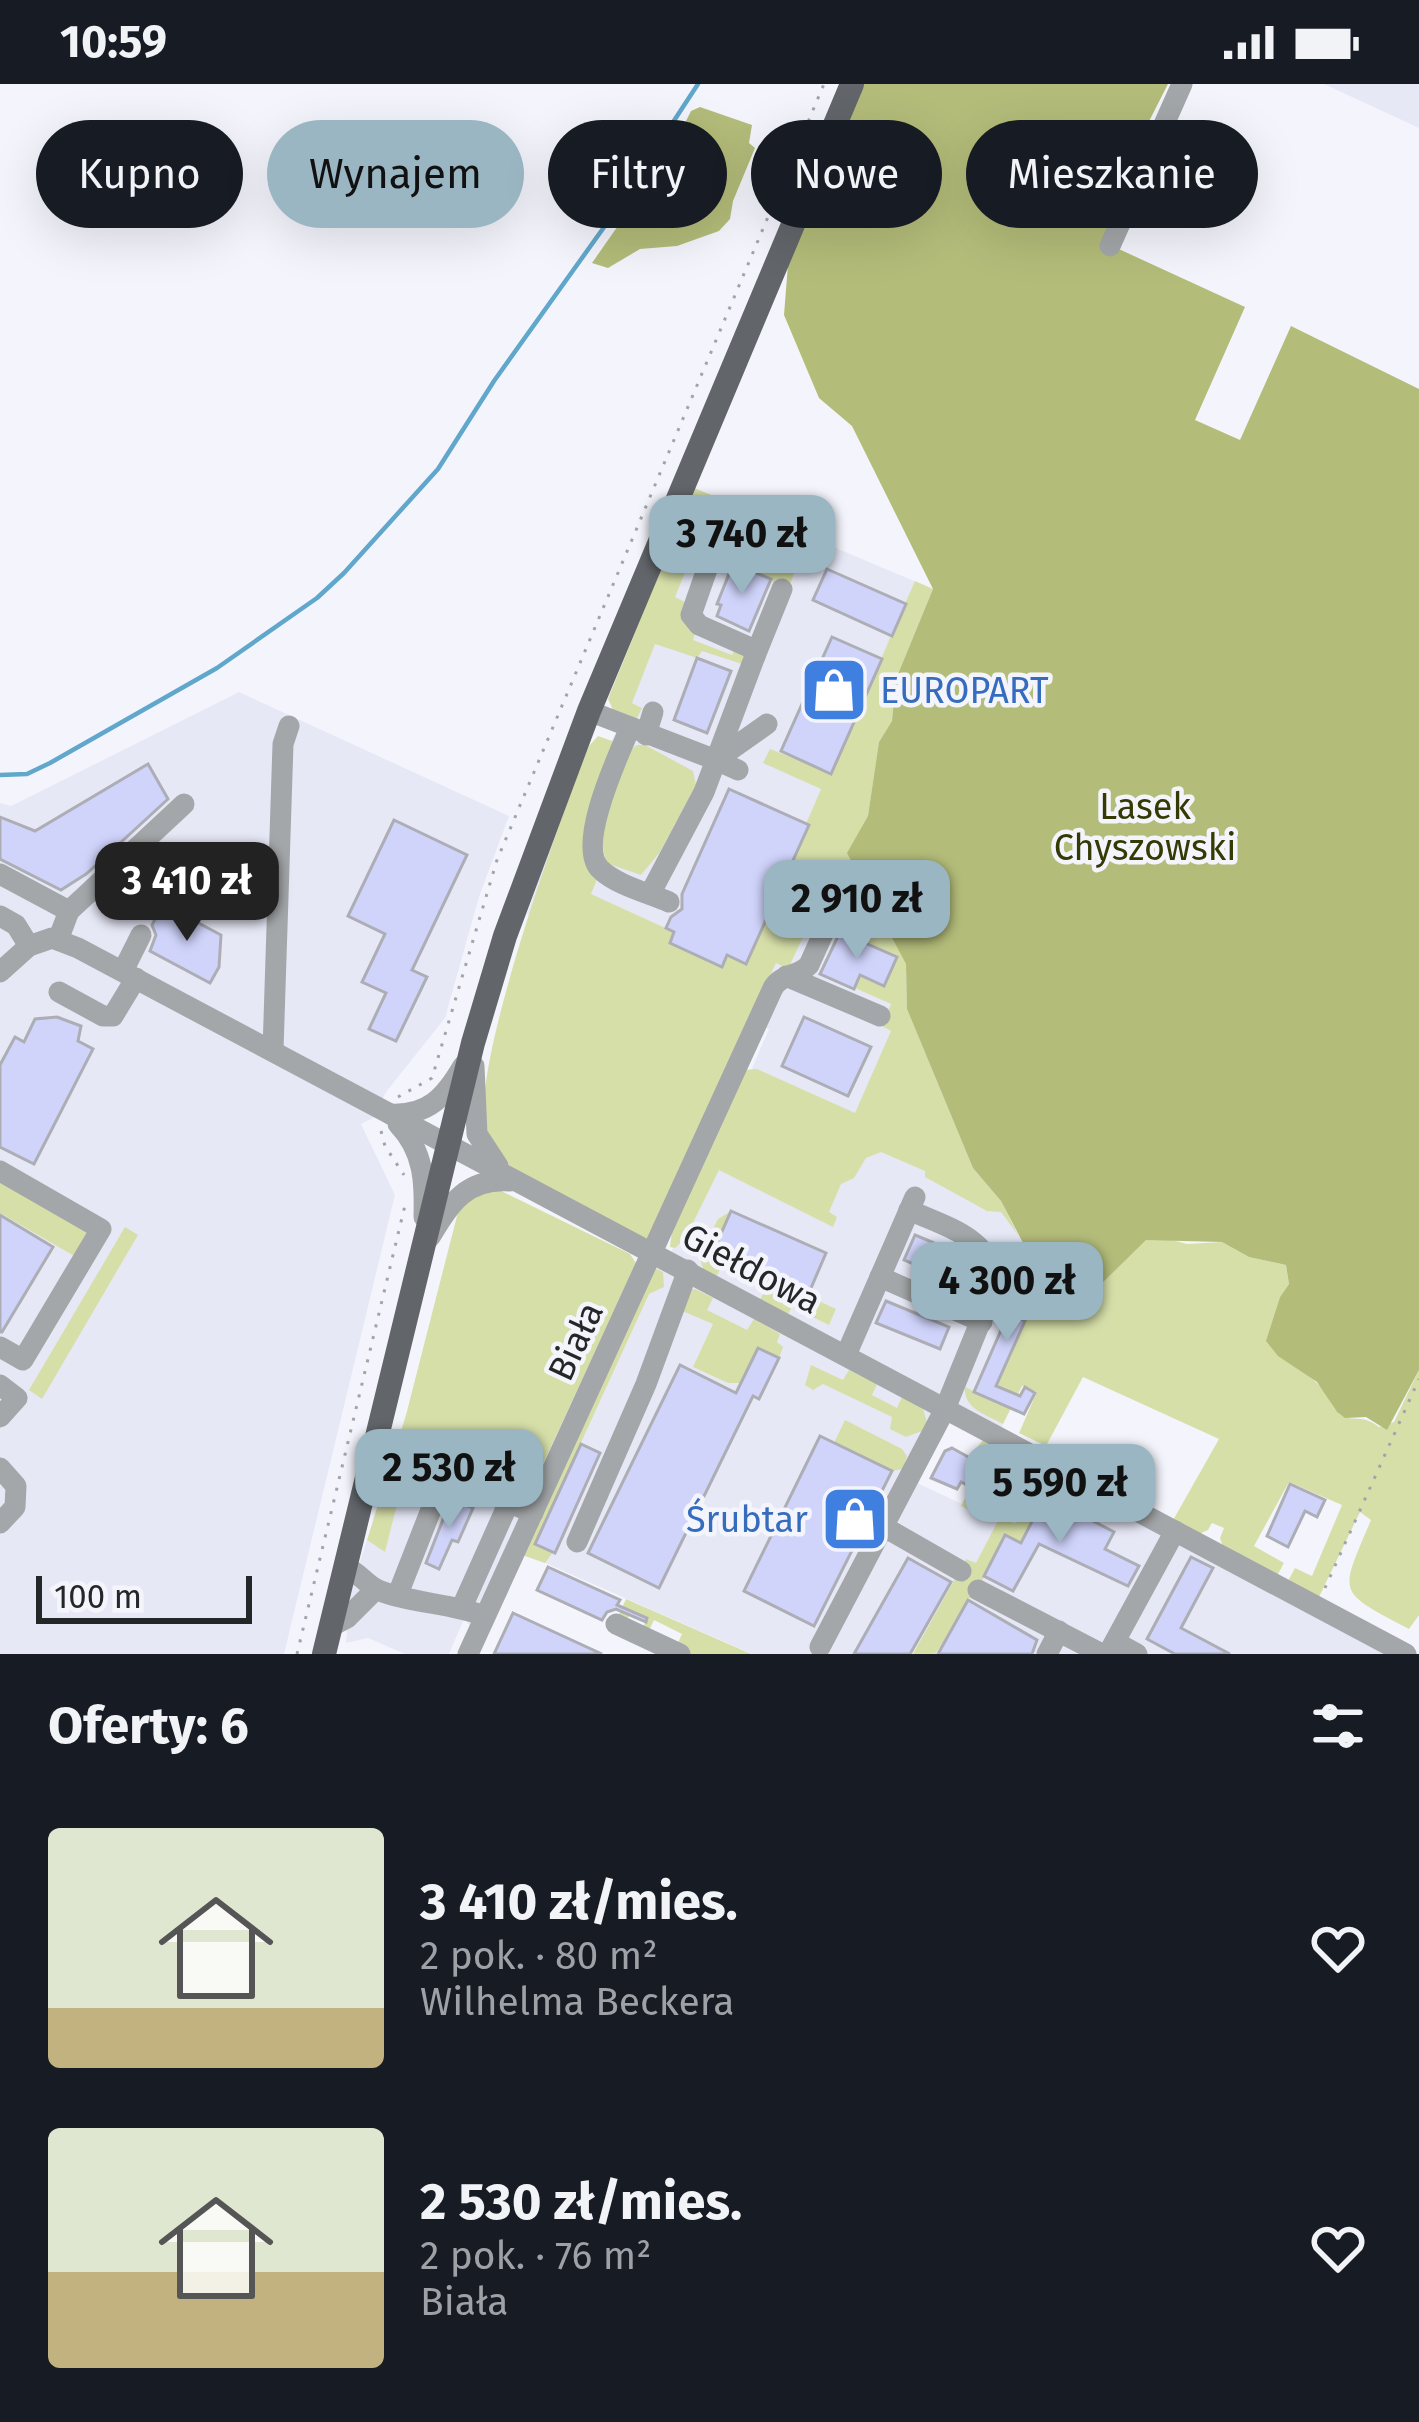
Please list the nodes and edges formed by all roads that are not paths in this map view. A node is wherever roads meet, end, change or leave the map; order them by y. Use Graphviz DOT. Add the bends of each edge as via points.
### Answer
graph roads {
  1 [pos="852,84"];
  2 [pos="1182,84"];
  3 [pos="1110,246"];
  4 [pos="712,555"];
  5 [pos="782,589"];
  6 [pos="755,656"];
  7 [pos="589,711"];
  8 [pos="653,712"];
  9 [pos="767,724"];
  10 [pos="289,726"];
  11 [pos="638,732"];
  12 [pos="716,760"];
  13 [pos="738,770"];
  14 [pos="184,804"];
  15 [pos="0,874"];
  16 [pos="847,883"];
  17 [pos="69,911"];
  18 [pos="0,916"];
  19 [pos="141,935"];
  20 [pos="58,940"];
  21 [pos="29,946"];
  22 [pos="0,972"];
  23 [pos="129,975"];
  24 [pos="786,976"];
  25 [pos="59,992"];
  26 [pos="880,1016"];
  27 [pos="473,1043"];
  28 [pos="273,1050"];
  29 [pos="385,1113"];
  30 [pos="448,1145"];
  31 [pos="0,1171"];
  32 [pos="517,1181"];
  33 [pos="423,1248"];
  34 [pos="652,1252"];
  35 [pos="688,1270"];
  36 [pos="880,1276"];
  37 [pos="982,1322"];
  38 [pos="0,1346"];
  39 [pos="846,1355"];
  40 [pos="0,1385"];
  41 [pos="945,1409"];
  42 [pos="0,1417"];
  43 [pos="0,1468"];
  44 [pos="509,1502"];
  45 [pos="532,1513"];
  46 [pos="0,1523"];
  47 [pos="884,1527"];
  48 [pos="1175,1531"];
  49 [pos="577,1542"];
  50 [pos="345,1567"];
  51 [pos="961,1571"];
  52 [pos="978,1590"];
  53 [pos="387,1592"];
  54 [pos="462,1607"];
  55 [pos="485,1616"];
  56 [pos="616,1624"];
  57 [pos="330,1627"];
  58 [pos="1059,1631"];
  59 [pos="820,1647"];
  60 [pos="1108,1650"];
  61 [pos="324,1654"];
  62 [pos="468,1654"];
  63 [pos="680,1654"];
  64 [pos="1047,1654"];
  65 [pos="1137,1654"];
  66 [pos="1406,1654"];
  1 -- 7 [label="main road"];
  2 -- 3 [label="street"];
  4 -- 6 [label="street" via="691,615"];
  5 -- 6 [label="street"];
  6 -- 12 [label="street"];
  7 -- 11 [label="street"];
  7 -- 27 [label="main road"];
  8 -- 11 [label="street"];
  9 -- 12 [label="street"];
  10 -- 28 [label="street"];
  11 -- 12 [label="street"];
  11 -- 12 [label="street" via="602,802 592,858 607,874 659,898"];
  12 -- 13 [label="street"];
  14 -- 17 [label="street"];
  15 -- 17 [label="street"];
  16 -- 24 [label="street, Biała" via="809,965"];
  17 -- 20 [label="street"];
  18 -- 21 [label="street"];
  19 -- 23 [label="street"];
  20 -- 21 [label="street"];
  20 -- 23 [label="street, Giełdowa"];
  21 -- 22 [label="street"];
  23 -- 25 [label="street" via="113,1016"];
  23 -- 28 [label="street, Giełdowa"];
  24 -- 26 [label="street"];
  24 -- 34 [label="street, Biała" via="773,988"];
  27 -- 29 [label="street" via="434,1105"];
  27 -- 30 [label="main road"];
  27 -- 32 [label="street" via="477,1134"];
  28 -- 29 [label="street, Giełdowa" via="320,1066"];
  29 -- 30 [label="street, Giełdowa"];
  29 -- 33 [label="street" via="423,1169"];
  30 -- 32 [label="street, Giełdowa"];
  30 -- 33 [label="main road"];
  31 -- 38 [label="street" via="101,1229 23,1360"];
  32 -- 33 [label="street" via="481,1181 460,1193"];
  32 -- 34 [label="street, Giełdowa"];
  33 -- 50 [label="main road"];
  34 -- 35 [label="street, Giełdowa"];
  34 -- 45 [label="street, Biała"];
  35 -- 39 [label="street, Giełdowa"];
  35 -- 49 [label="street"];
  36 -- 37 [label="street"];
  36 -- 37 [label="street" via="912,1203 987,1254 994,1288"];
  36 -- 39 [label="street"];
  37 -- 41 [label="street"];
  39 -- 41 [label="street, Giełdowa"];
  40 -- 42 [label="street" via="17,1398"];
  41 -- 47 [label="street"];
  41 -- 48 [label="street, Giełdowa"];
  43 -- 46 [label="street" via="16,1486 15,1507"];
  44 -- 45 [label="street"];
  44 -- 53 [label="street" via="445,1474"];
  44 -- 54 [label="street"];
  45 -- 55 [label="street, Biała"];
  47 -- 51 [label="street"];
  47 -- 59 [label="street"];
  48 -- 60 [label="street"];
  48 -- 66 [label="street, Giełdowa"];
  50 -- 53 [label="street"];
  50 -- 57 [label="main road"];
  52 -- 58 [label="street"];
  53 -- 54 [label="street"];
  53 -- 57 [label="street"];
  54 -- 55 [label="street"];
  55 -- 62 [label="street, Biała"];
  56 -- 63 [label="street"];
  57 -- 61 [label="main road"];
  58 -- 60 [label="street"];
  58 -- 64 [label="street"];
  60 -- 65 [label="street"];
}
